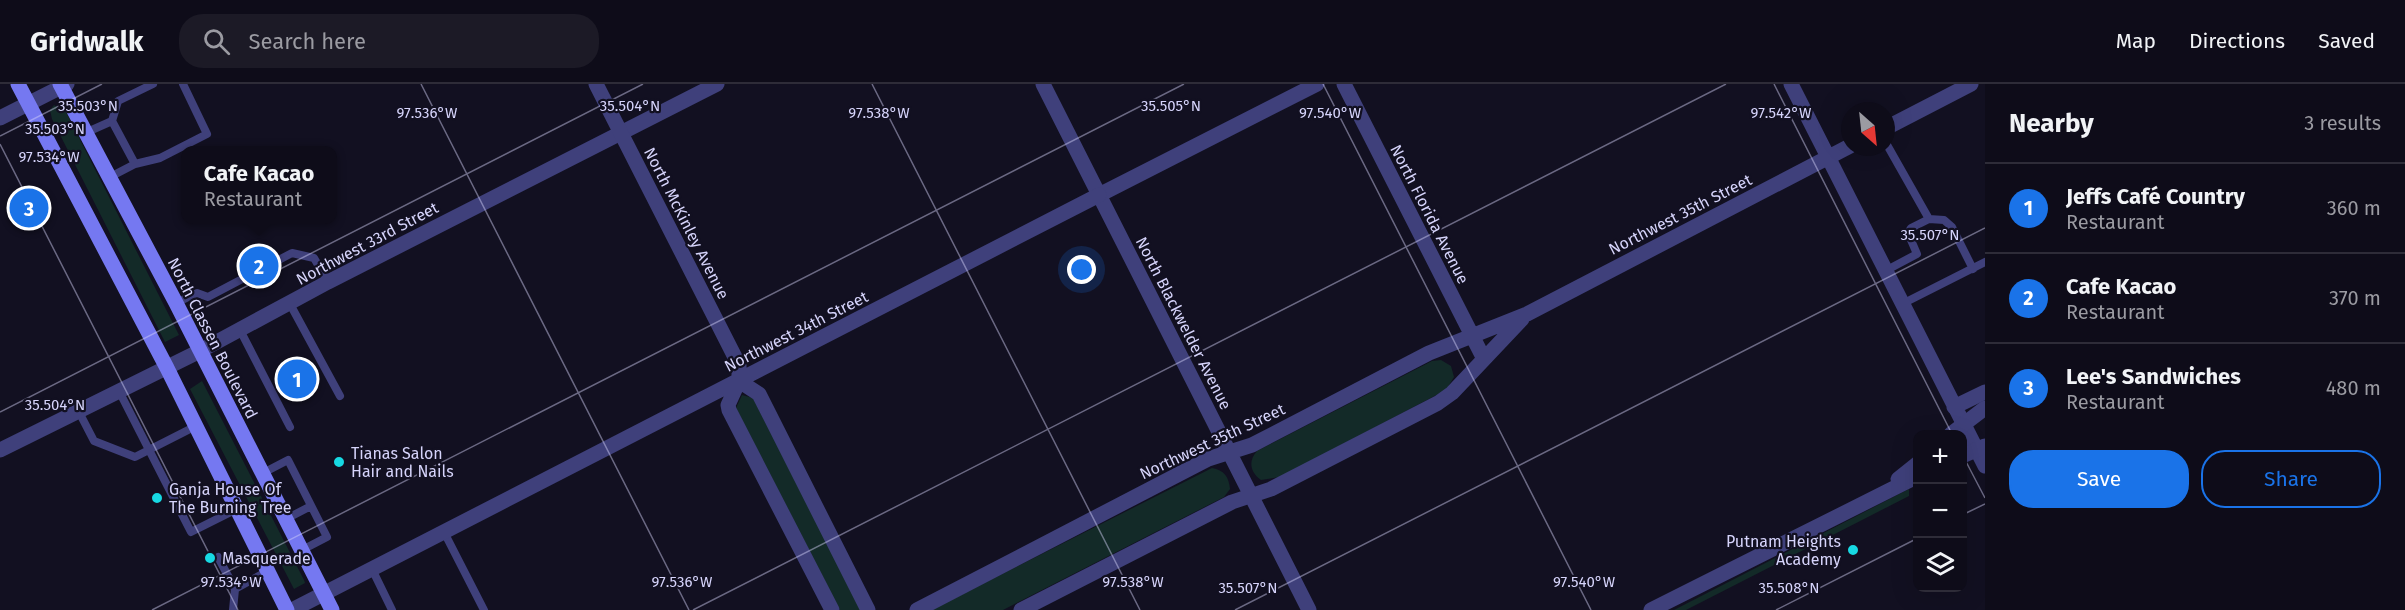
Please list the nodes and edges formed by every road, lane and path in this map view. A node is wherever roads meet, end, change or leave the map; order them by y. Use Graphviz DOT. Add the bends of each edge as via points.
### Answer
graph roads {
  1 [pos="18,84"];
  2 [pos="153,84"];
  3 [pos="183,84"];
  4 [pos="596,84"];
  5 [pos="717,84"];
  6 [pos="1043,84"];
  7 [pos="1317,84"];
  8 [pos="1344,84"];
  9 [pos="1791,84"];
  10 [pos="1971,84"];
  11 [pos="63,85"];
  12 [pos="29,104"];
  13 [pos="0,118"];
  14 [pos="112,121"];
  15 [pos="1895,123"];
  16 [pos="85,133"];
  17 [pos="621,133"];
  18 [pos="184,146"];
  19 [pos="181,147"];
  20 [pos="1841,151"];
  21 [pos="1893,156"];
  22 [pos="1828,158"];
  23 [pos="135,164"];
  24 [pos="108,178"];
  25 [pos="1100,195"];
  26 [pos="1929,219"];
  27 [pos="1985,262"];
  28 [pos="1972,268"];
  29 [pos="1885,271"];
  30 [pos="328,282"];
  31 [pos="176,303"];
  32 [pos="290,304"];
  33 [pos="1902,304"];
  34 [pos="1527,314"];
  35 [pos="240,330"];
  36 [pos="1472,336"];
  37 [pos="200,351"];
  38 [pos="1484,359"];
  39 [pos="167,368"];
  40 [pos="739,381"];
  41 [pos="119,391"];
  42 [pos="1985,392"];
  43 [pos="340,396"];
  44 [pos="1954,407"];
  45 [pos="1985,408"];
  46 [pos="79,412"];
  47 [pos="1963,424"];
  48 [pos="196,426"];
  49 [pos="290,427"];
  50 [pos="1956,430"];
  51 [pos="0,450"];
  52 [pos="149,450"];
  53 [pos="1975,450"];
  54 [pos="1230,452"];
  55 [pos="1913,466"];
  56 [pos="1985,466"];
  57 [pos="262,473"];
  58 [pos="1913,478"];
  59 [pos="1885,491"];
  60 [pos="1251,495"];
  61 [pos="311,506"];
  62 [pos="237,509"];
  63 [pos="286,519"];
  64 [pos="444,532"];
  65 [pos="302,550"];
  66 [pos="218,557"];
  67 [pos="372,569"];
  68 [pos="268,571"];
  69 [pos="235,589"];
  70 [pos="324,594"];
  71 [pos="233,610"];
  72 [pos="290,610"];
  73 [pos="332,610"];
  74 [pos="392,610"];
  75 [pos="484,610"];
  76 [pos="832,610"];
  77 [pos="868,610"];
  78 [pos="916,610"];
  79 [pos="1021,610"];
  80 [pos="1309,610"];
  81 [pos="1651,610"];
  1 -- 12 [label="main road"];
  2 -- 14 [label="lane" via="118,101"];
  3 -- 18 [label="lane" via="207,134"];
  4 -- 17 [label="street, North McKinley Avenue"];
  5 -- 17 [label="street, Northwest 33rd Street"];
  6 -- 25 [label="street, North Blackwelder Avenue"];
  7 -- 25 [label="street, Northwest 34th Street"];
  8 -- 36 [label="street, North Florida Avenue"];
  9 -- 22 [label="street"];
  10 -- 15 [label="street"];
  11 -- 12 [label="street"];
  11 -- 16 [label="main road, North Classen Boulevard"];
  12 -- 13 [label="street"];
  12 -- 39 [label="main road"];
  14 -- 16 [label="lane"];
  14 -- 23 [label="lane"];
  16 -- 24 [label="main road, North Classen Boulevard"];
  17 -- 30 [label="street, Northwest 33rd Street"];
  17 -- 40 [label="street, North McKinley Avenue" via="739,365"];
  19 -- 23 [label="lane"];
  20 -- 22 [label="street, Northwest 35th Street"];
  21 -- 26 [label="lane"];
  22 -- 29 [label="street"];
  22 -- 34 [label="street, Northwest 35th Street"];
  23 -- 24 [label="lane"];
  24 -- 31 [label="main road, North Classen Boulevard"];
  25 -- 40 [label="street, Northwest 34th Street"];
  25 -- 54 [label="street, North Blackwelder Avenue"];
  26 -- 28 [label="lane" via="1944,220 1952,227"];
  26 -- 29 [label="lane" via="1908,233 1917,254"];
  27 -- 28 [label="lane"];
  28 -- 33 [label="lane"];
  29 -- 33 [label="street"];
  30 -- 31 [label="lane" via="314,258 292,253 208,297 197,293"];
  30 -- 32 [label="street, Northwest 33rd Street"];
  31 -- 37 [label="main road, North Classen Boulevard"];
  32 -- 35 [label="street, Northwest 33rd Street"];
  32 -- 43 [label="lane"];
  33 -- 44 [label="street"];
  34 -- 36 [label="street, Northwest 35th Street"];
  34 -- 38 [label="street, Northwest 35th Street"];
  35 -- 37 [label="street, Northwest 33rd Street"];
  35 -- 49 [label="lane"];
  36 -- 38 [label="street, North Florida Avenue"];
  36 -- 54 [label="street, Northwest 35th Street" via="1429,353 1252,446"];
  37 -- 39 [label="street, Northwest 33rd Street"];
  37 -- 57 [label="main road, North Classen Boulevard"];
  38 -- 60 [label="street, Northwest 35th Street" via="1438,403 1270,489"];
  39 -- 41 [label="street, Northwest 33rd Street"];
  39 -- 48 [label="main road"];
  40 -- 64 [label="street, Northwest 34th Street"];
  40 -- 76 [label="street" via="729,410"];
  40 -- 77 [label="street" via="759,394"];
  41 -- 46 [label="street, Northwest 33rd Street"];
  41 -- 52 [label="lane"];
  42 -- 44 [label="street"];
  44 -- 47 [label="street"];
  45 -- 47 [label="street"];
  46 -- 51 [label="street, Northwest 33rd Street"];
  46 -- 52 [label="lane" via="94,441 135,457"];
  47 -- 50 [label="street"];
  47 -- 53 [label="street"];
  48 -- 52 [label="lane"];
  48 -- 62 [label="main road"];
  52 -- 62 [label="lane" via="191,532"];
  53 -- 56 [label="street"];
  54 -- 60 [label="street, North Blackwelder Avenue"];
  54 -- 78 [label="street, Northwest 35th Street" via="1208,459"];
  55 -- 59 [label="street"];
  57 -- 61 [label="lane" via="288,460"];
  57 -- 63 [label="main road, North Classen Boulevard"];
  58 -- 59 [label="street"];
  59 -- 81 [label="street"];
  60 -- 79 [label="street, Northwest 35th Street"];
  60 -- 80 [label="street, North Blackwelder Avenue"];
  61 -- 63 [label="lane"];
  61 -- 65 [label="lane" via="327,537"];
  62 -- 68 [label="main road"];
  63 -- 65 [label="main road, North Classen Boulevard"];
  64 -- 67 [label="street, Northwest 34th Street"];
  64 -- 75 [label="lane"];
  65 -- 70 [label="main road, North Classen Boulevard"];
  66 -- 69 [label="lane"];
  67 -- 70 [label="street, Northwest 34th Street"];
  67 -- 74 [label="lane"];
  68 -- 69 [label="lane"];
  68 -- 72 [label="main road"];
  69 -- 71 [label="lane"];
  70 -- 72 [label="street, Northwest 34th Street"];
  70 -- 73 [label="main road, North Classen Boulevard"];
}
